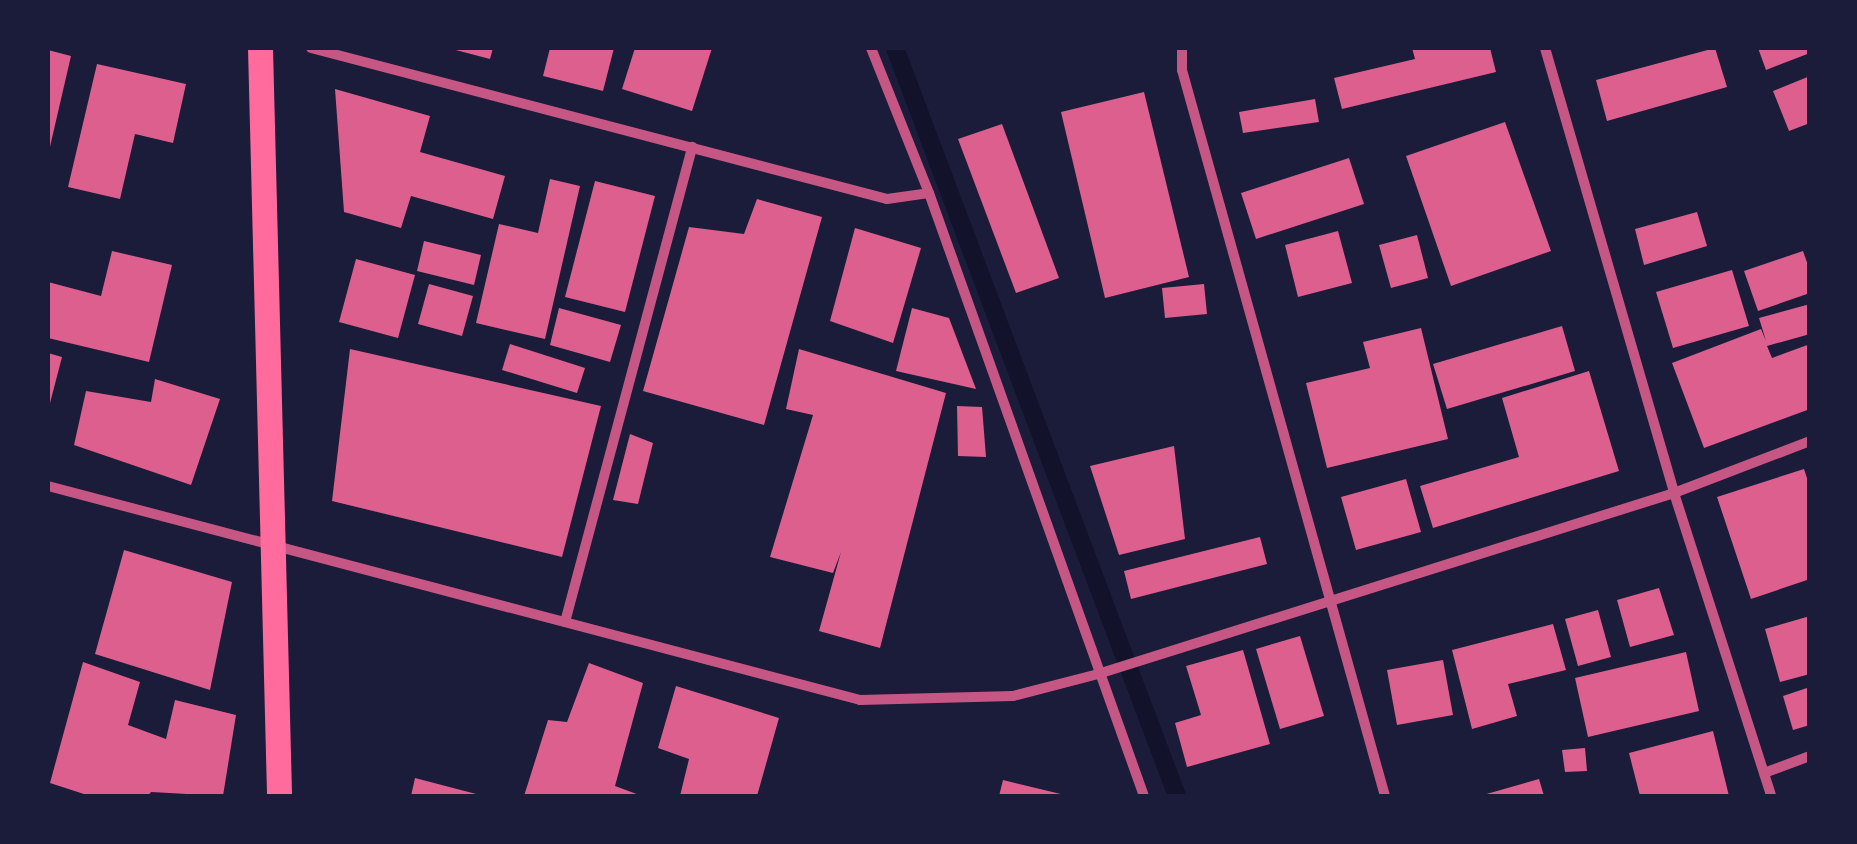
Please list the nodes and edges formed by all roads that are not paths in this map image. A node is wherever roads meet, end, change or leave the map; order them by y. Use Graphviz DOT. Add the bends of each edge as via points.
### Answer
graph roads {
  1 [pos="260,48"];
  2 [pos="311,48"];
  3 [pos="872,48"];
  4 [pos="1182,48"];
  5 [pos="1545,48"];
  6 [pos="692,147"];
  7 [pos="929,193"];
  8 [pos="1810,441"];
  9 [pos="48,486"];
  10 [pos="1674,493"];
  11 [pos="274,544"];
  12 [pos="1328,600"];
  13 [pos="564,622"];
  14 [pos="1098,674"];
  15 [pos="1810,756"];
  16 [pos="1764,774"];
  17 [pos="279,796"];
  18 [pos="1144,796"];
  19 [pos="1386,796"];
  20 [pos="1771,796"];
  1 -- 11 [label="main road"];
  2 -- 6 [label="street"];
  3 -- 7 [label="street"];
  4 -- 12 [label="street" via="1182,70"];
  5 -- 10 [label="street"];
  6 -- 7 [label="street" via="888,198"];
  6 -- 13 [label="street"];
  7 -- 14 [label="street"];
  8 -- 10 [label="street"];
  9 -- 11 [label="street"];
  10 -- 12 [label="street"];
  10 -- 16 [label="street"];
  11 -- 13 [label="street"];
  11 -- 17 [label="main road"];
  12 -- 14 [label="street"];
  12 -- 19 [label="street"];
  13 -- 14 [label="street" via="860,700 1013,696"];
  14 -- 18 [label="street"];
  15 -- 16 [label="street"];
  16 -- 20 [label="street"];
}
